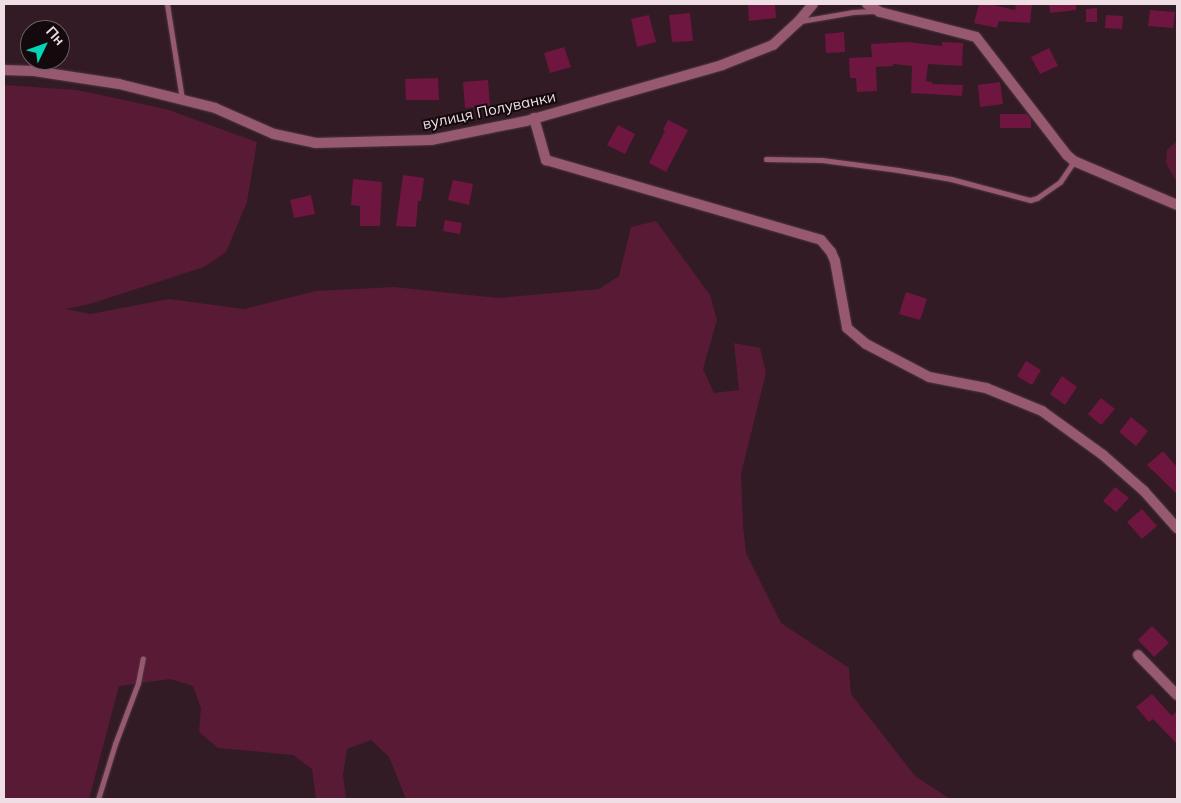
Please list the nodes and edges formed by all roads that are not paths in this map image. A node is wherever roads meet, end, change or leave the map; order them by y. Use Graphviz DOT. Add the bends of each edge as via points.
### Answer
graph roads {
  1 [pos="167,4"];
  2 [pos="813,4"];
  3 [pos="867,4"];
  4 [pos="880,12"];
  5 [pos="798,22"];
  6 [pos="4,70"];
  7 [pos="182,100"];
  8 [pos="534,118"];
  9 [pos="766,159"];
  10 [pos="1074,161"];
  11 [pos="1177,205"];
  12 [pos="1177,528"];
  13 [pos="1138,655"];
  14 [pos="143,658"];
  15 [pos="1177,695"];
  16 [pos="98,799"];
  1 -- 7 [label="lane"];
  2 -- 5 [label="street, вулиця Полуванки"];
  3 -- 4 [label="street"];
  4 -- 5 [label="lane" via="853,12"];
  4 -- 10 [label="street" via="976,37"];
  5 -- 8 [label="street, вулиця Полуванки" via="773,45 722,65"];
  6 -- 7 [label="street, вулиця Полуванки" via="34,71 119,84"];
  7 -- 8 [label="street, вулиця Полуванки" via="215,108 274,134 316,143 431,140"];
  8 -- 12 [label="street" via="546,160 821,240 835,261 848,328 866,344 930,376 986,388 1042,412 1103,455 1144,491"];
  9 -- 10 [label="lane" via="822,160 888,168 951,179 1030,200 1060,182"];
  10 -- 11 [label="street"];
  13 -- 15 [label="street"];
  14 -- 16 [label="lane" via="138,683 114,744"];
}
